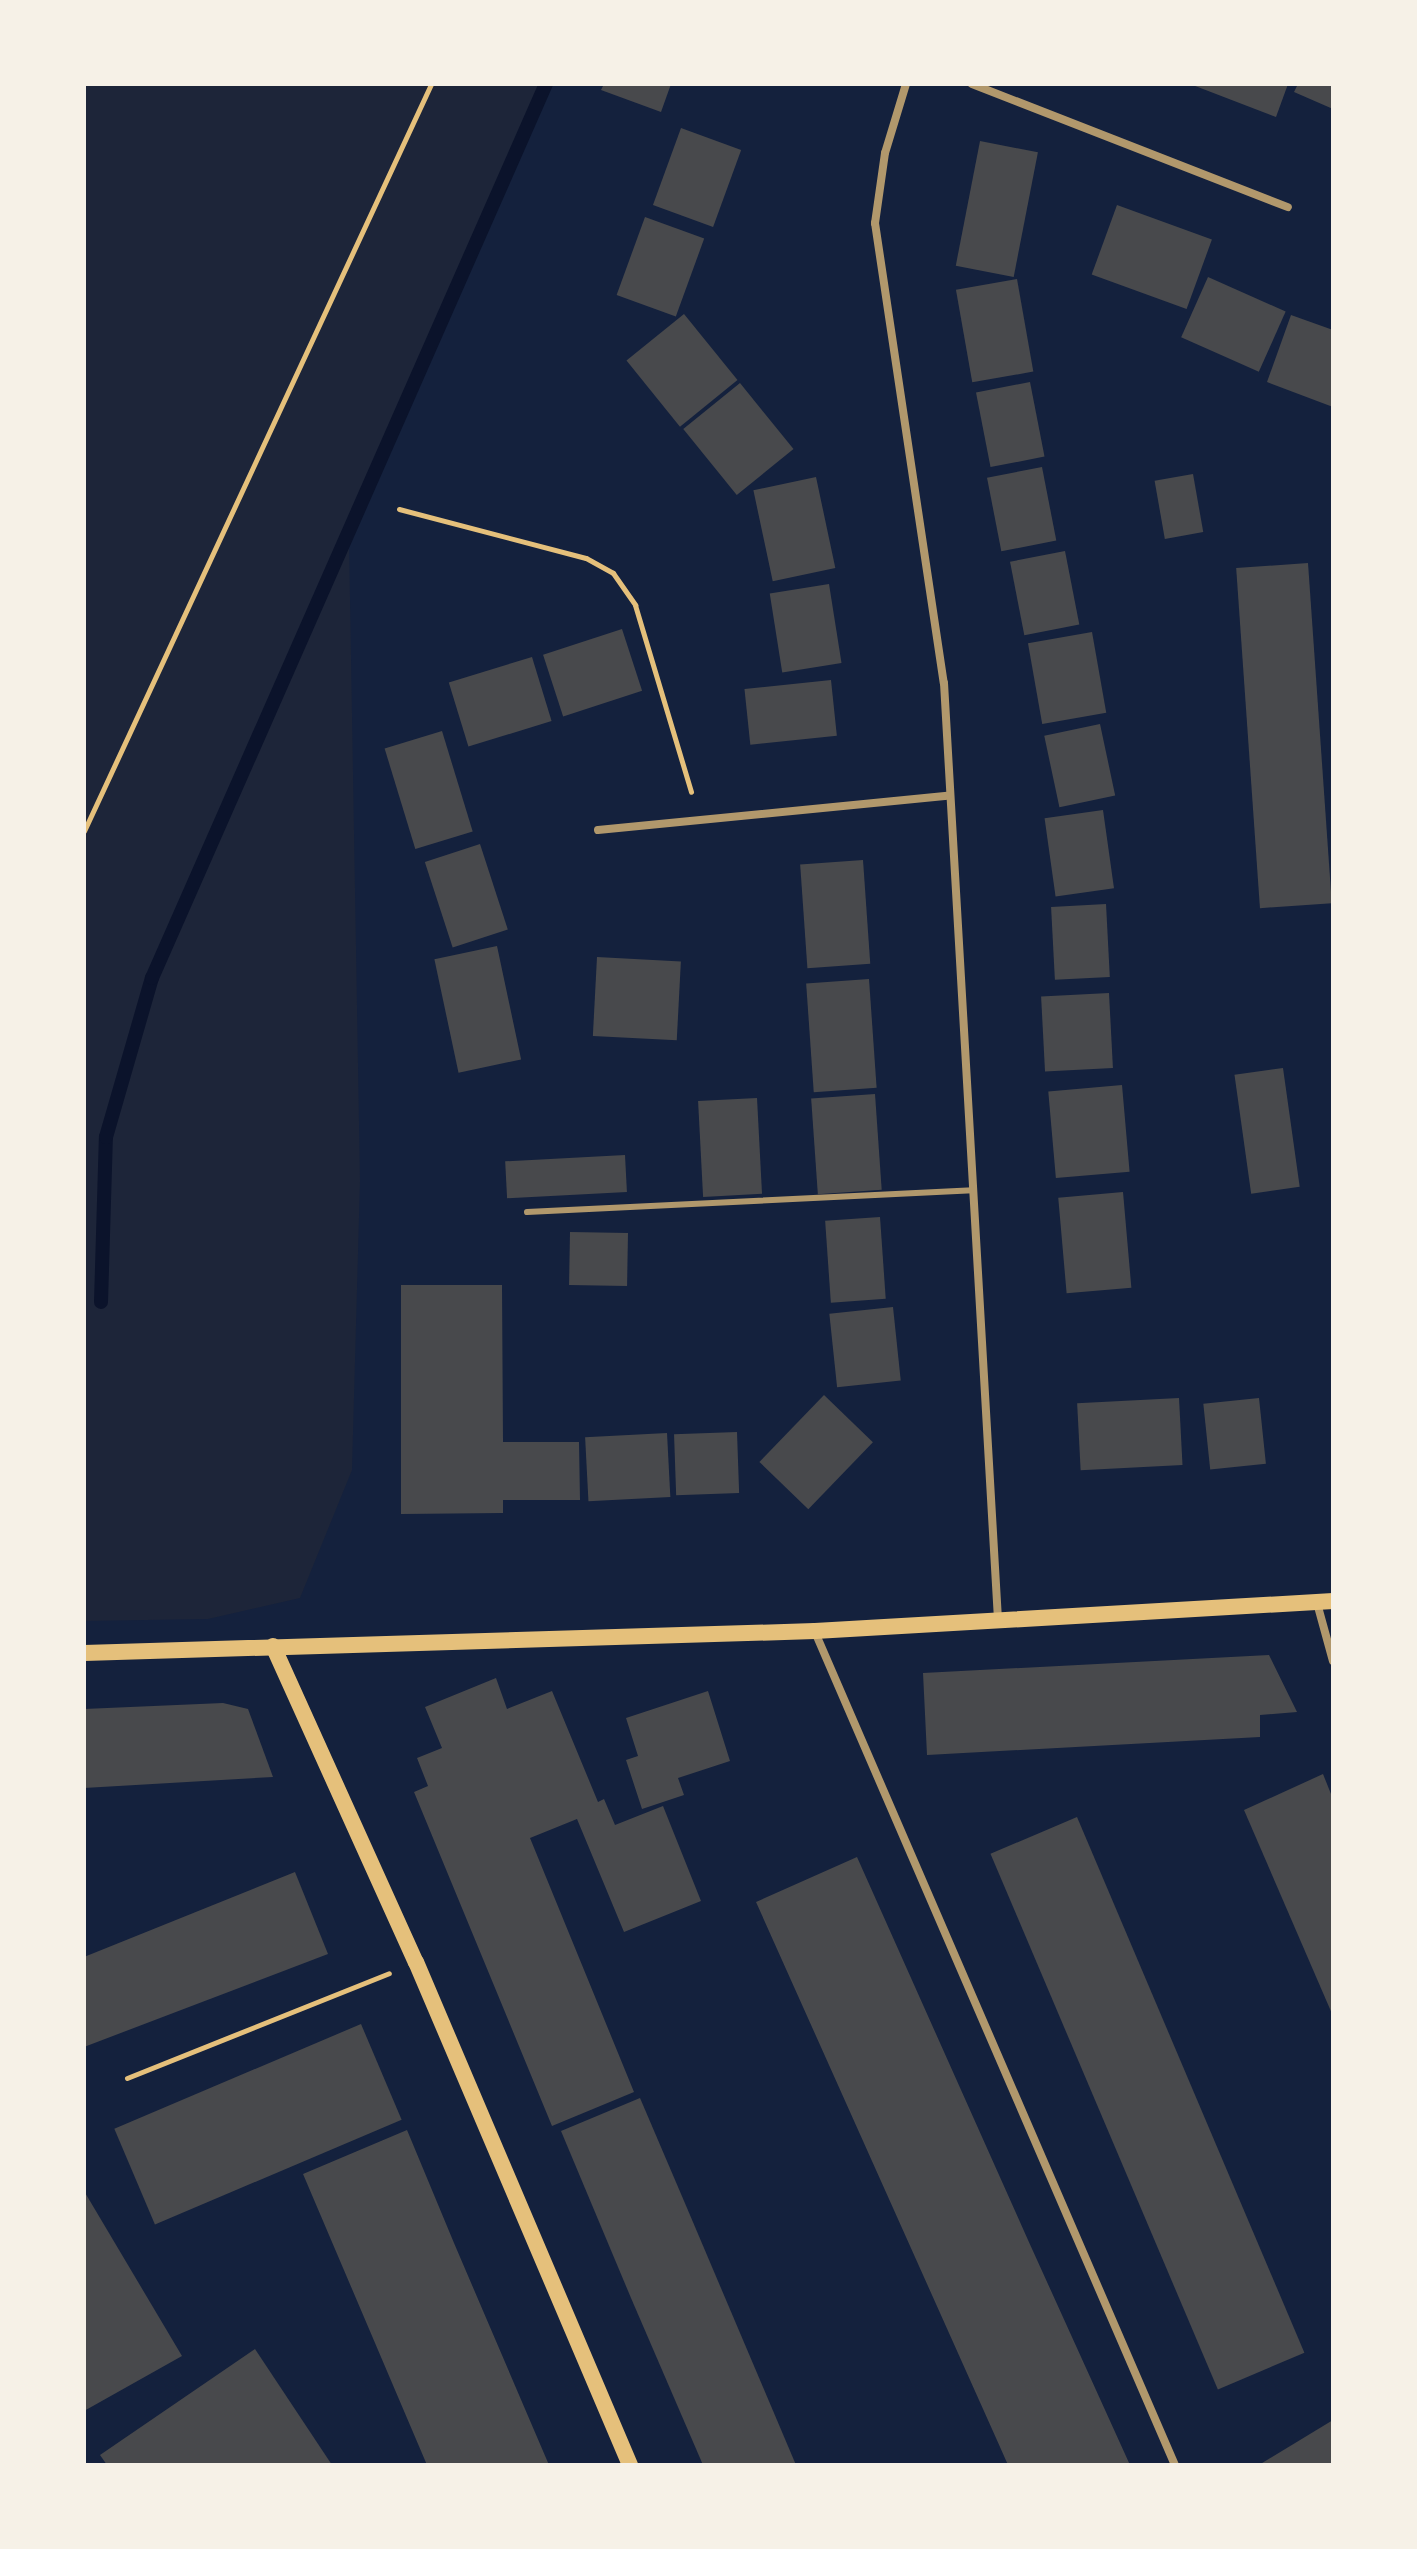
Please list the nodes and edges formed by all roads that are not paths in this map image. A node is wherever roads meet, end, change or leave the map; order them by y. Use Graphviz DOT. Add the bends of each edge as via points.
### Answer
graph roads {
  1 [pos="906,84"];
  2 [pos="972,84"];
  3 [pos="1288,207"];
  4 [pos="947,796"];
  5 [pos="598,830"];
  6 [pos="972,1190"];
  7 [pos="527,1212"];
  8 [pos="1325,1601"];
  9 [pos="998,1619"];
  10 [pos="815,1631"];
  11 [pos="273,1646"];
  12 [pos="84,1653"];
  13 [pos="1333,1661"];
  14 [pos="630,2465"];
  15 [pos="1175,2465"];
  1 -- 4 [label="street" via="885,153 875,223 944,683"];
  2 -- 3 [label="street"];
  4 -- 5 [label="street"];
  4 -- 6 [label="street"];
  6 -- 7 [label="lane"];
  6 -- 9 [label="street"];
  8 -- 9 [label="main road"];
  8 -- 13 [label="street"];
  9 -- 10 [label="main road"];
  10 -- 11 [label="main road"];
  10 -- 15 [label="street"];
  11 -- 12 [label="main road"];
  11 -- 14 [label="main road" via="416,1962"];
}
